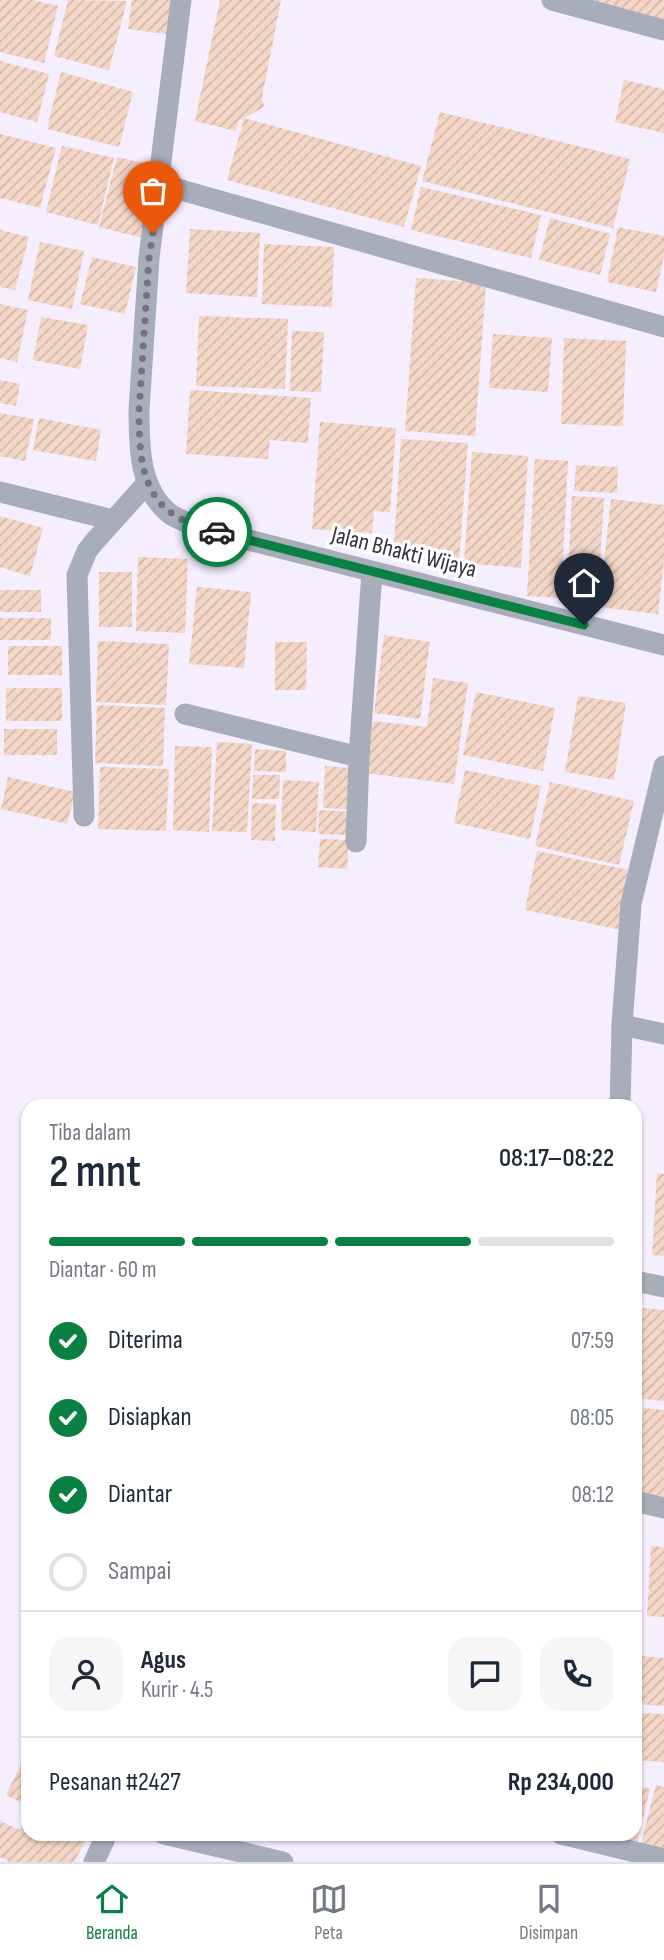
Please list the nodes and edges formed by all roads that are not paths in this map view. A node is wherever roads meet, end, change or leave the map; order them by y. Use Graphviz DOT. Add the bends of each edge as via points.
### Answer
graph roads {
  1 [pos="181,0"];
  2 [pos="552,0"];
  3 [pos="664,30"];
  4 [pos="160,184"];
  5 [pos="664,327"];
  6 [pos="147,483"];
  7 [pos="0,492"];
  8 [pos="113,520"];
  9 [pos="372,572"];
  10 [pos="664,645"];
  11 [pos="185,714"];
  12 [pos="359,757"];
  13 [pos="664,766"];
  14 [pos="84,816"];
  15 [pos="356,842"];
  16 [pos="622,1025"];
  17 [pos="664,1034"];
  18 [pos="620,1099"];
  19 [pos="642,1282"];
  20 [pos="664,1287"];
  21 [pos="642,1503"];
  22 [pos="664,1508"];
  23 [pos="104,1841"];
  24 [pos="194,1841"];
  25 [pos="591,1841"];
  26 [pos="664,1858"];
  27 [pos="94,1862"];
  28 [pos="283,1862"];
  1 -- 4 [label="street"];
  2 -- 3 [label="street"];
  4 -- 5 [label="street"];
  4 -- 6 [label="street" via="149,258 139,411"];
  6 -- 8 [label="street"];
  6 -- 9 [label="street, Jalan Bhakti Wijaya" via="172,515 201,528"];
  7 -- 8 [label="street"];
  8 -- 14 [label="street" via="87,551 77,575"];
  9 -- 10 [label="street, Jalan Bhakti Wijaya"];
  9 -- 12 [label="street"];
  11 -- 12 [label="street"];
  12 -- 15 [label="street"];
  13 -- 16 [label="street" via="631,904"];
  16 -- 17 [label="street"];
  16 -- 18 [label="street"];
  19 -- 20 [label="street"];
  21 -- 22 [label="street"];
  23 -- 27 [label="street"];
  24 -- 28 [label="street"];
  25 -- 26 [label="street"];
}
